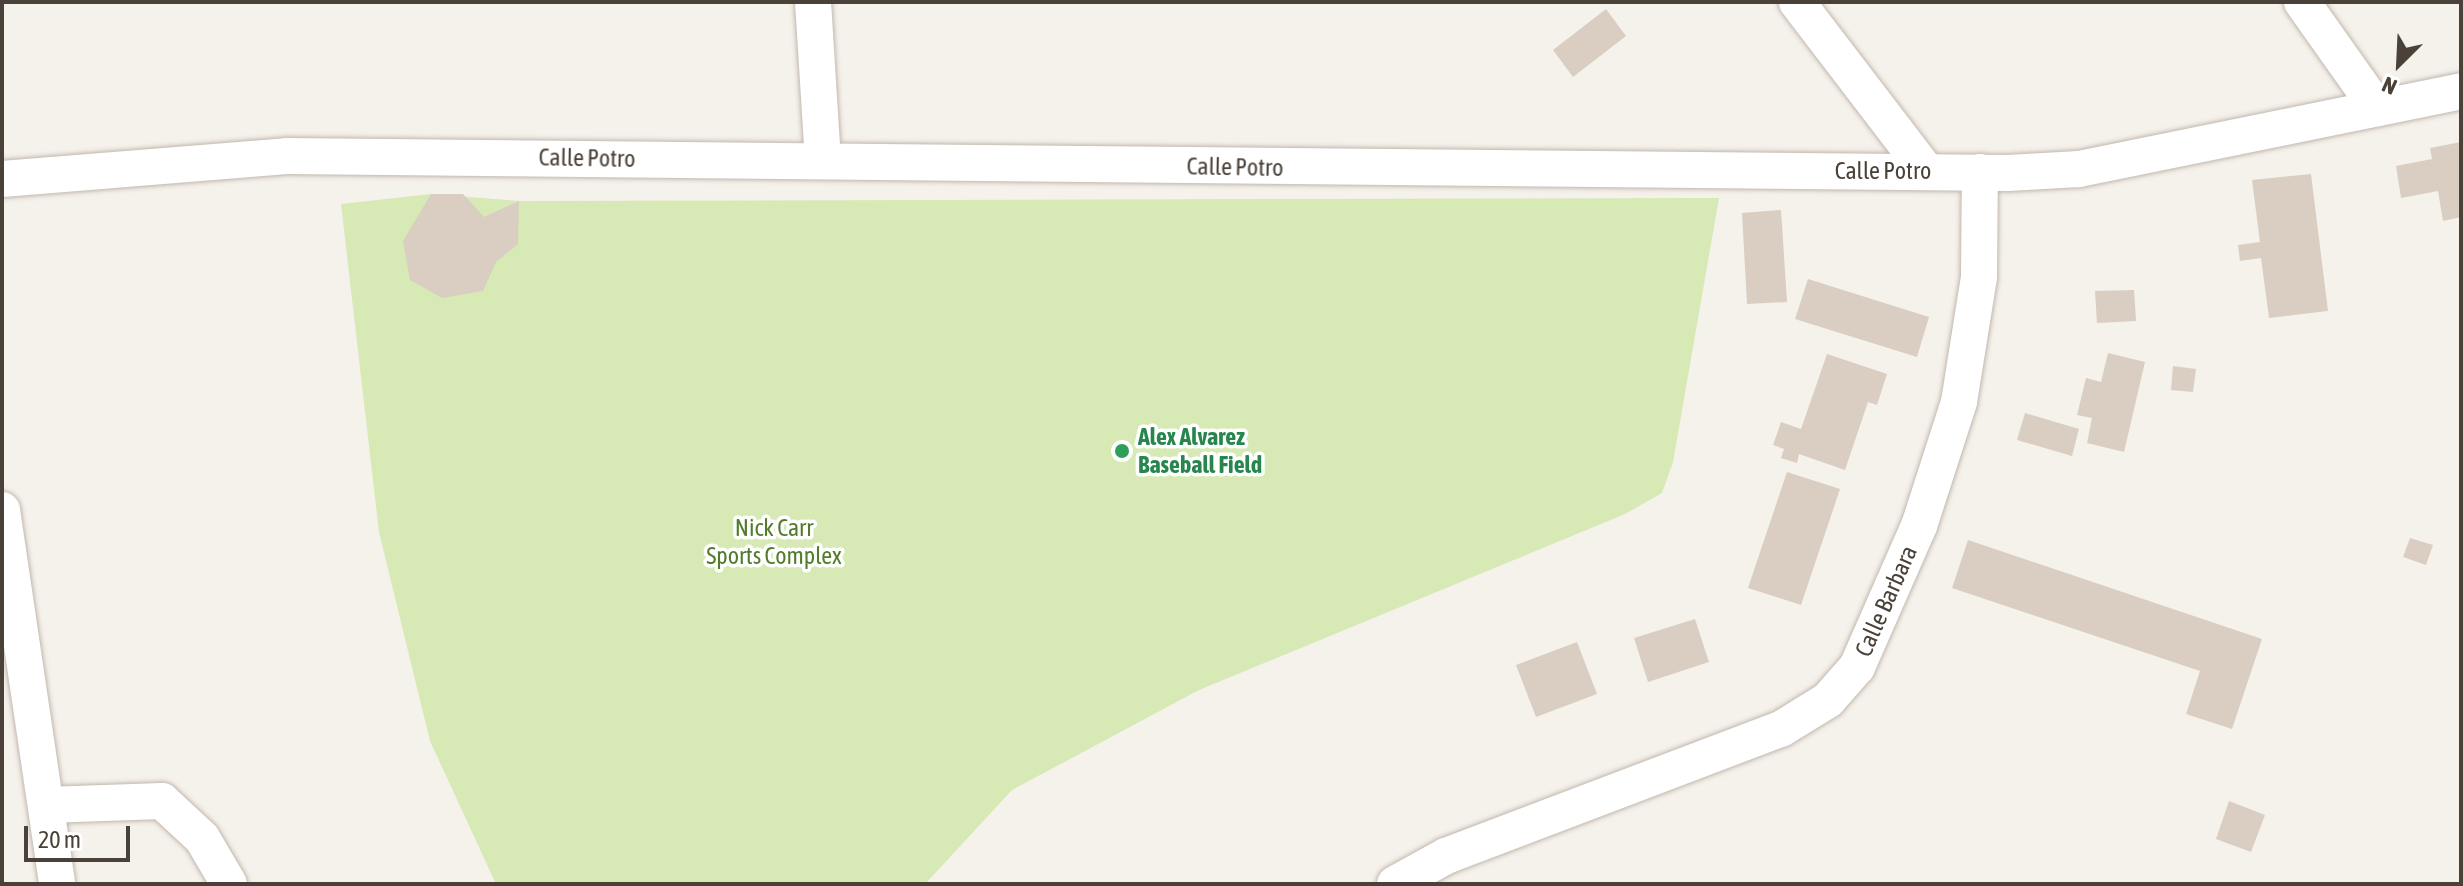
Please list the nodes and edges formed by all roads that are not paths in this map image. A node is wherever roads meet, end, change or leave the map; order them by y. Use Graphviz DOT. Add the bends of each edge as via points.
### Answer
graph roads {
  1 [pos="813,2"];
  2 [pos="1797,2"];
  3 [pos="2302,2"];
  4 [pos="2461,91"];
  5 [pos="2377,108"];
  6 [pos="823,161"];
  7 [pos="1926,171"];
  8 [pos="1980,172"];
  9 [pos="2,179"];
  10 [pos="2,510"];
  11 [pos="46,805"];
  12 [pos="57,884"];
  13 [pos="229,884"];
  14 [pos="1395,884"];
  1 -- 6 [label="street"];
  2 -- 7 [label="street"];
  3 -- 5 [label="street"];
  4 -- 5 [label="street, Calle Potro"];
  5 -- 8 [label="street, Calle Potro" via="2079,169"];
  6 -- 7 [label="street, Calle Potro"];
  6 -- 9 [label="street, Calle Potro" via="287,156"];
  7 -- 8 [label="street, Calle Potro"];
  8 -- 14 [label="street, Calle Barbara" via="1979,277 1959,402 1919,526 1857,667 1828,700 1781,729 1446,856"];
  10 -- 11 [label="street"];
  11 -- 12 [label="street"];
  11 -- 13 [label="street" via="162,801 202,838"];
}
